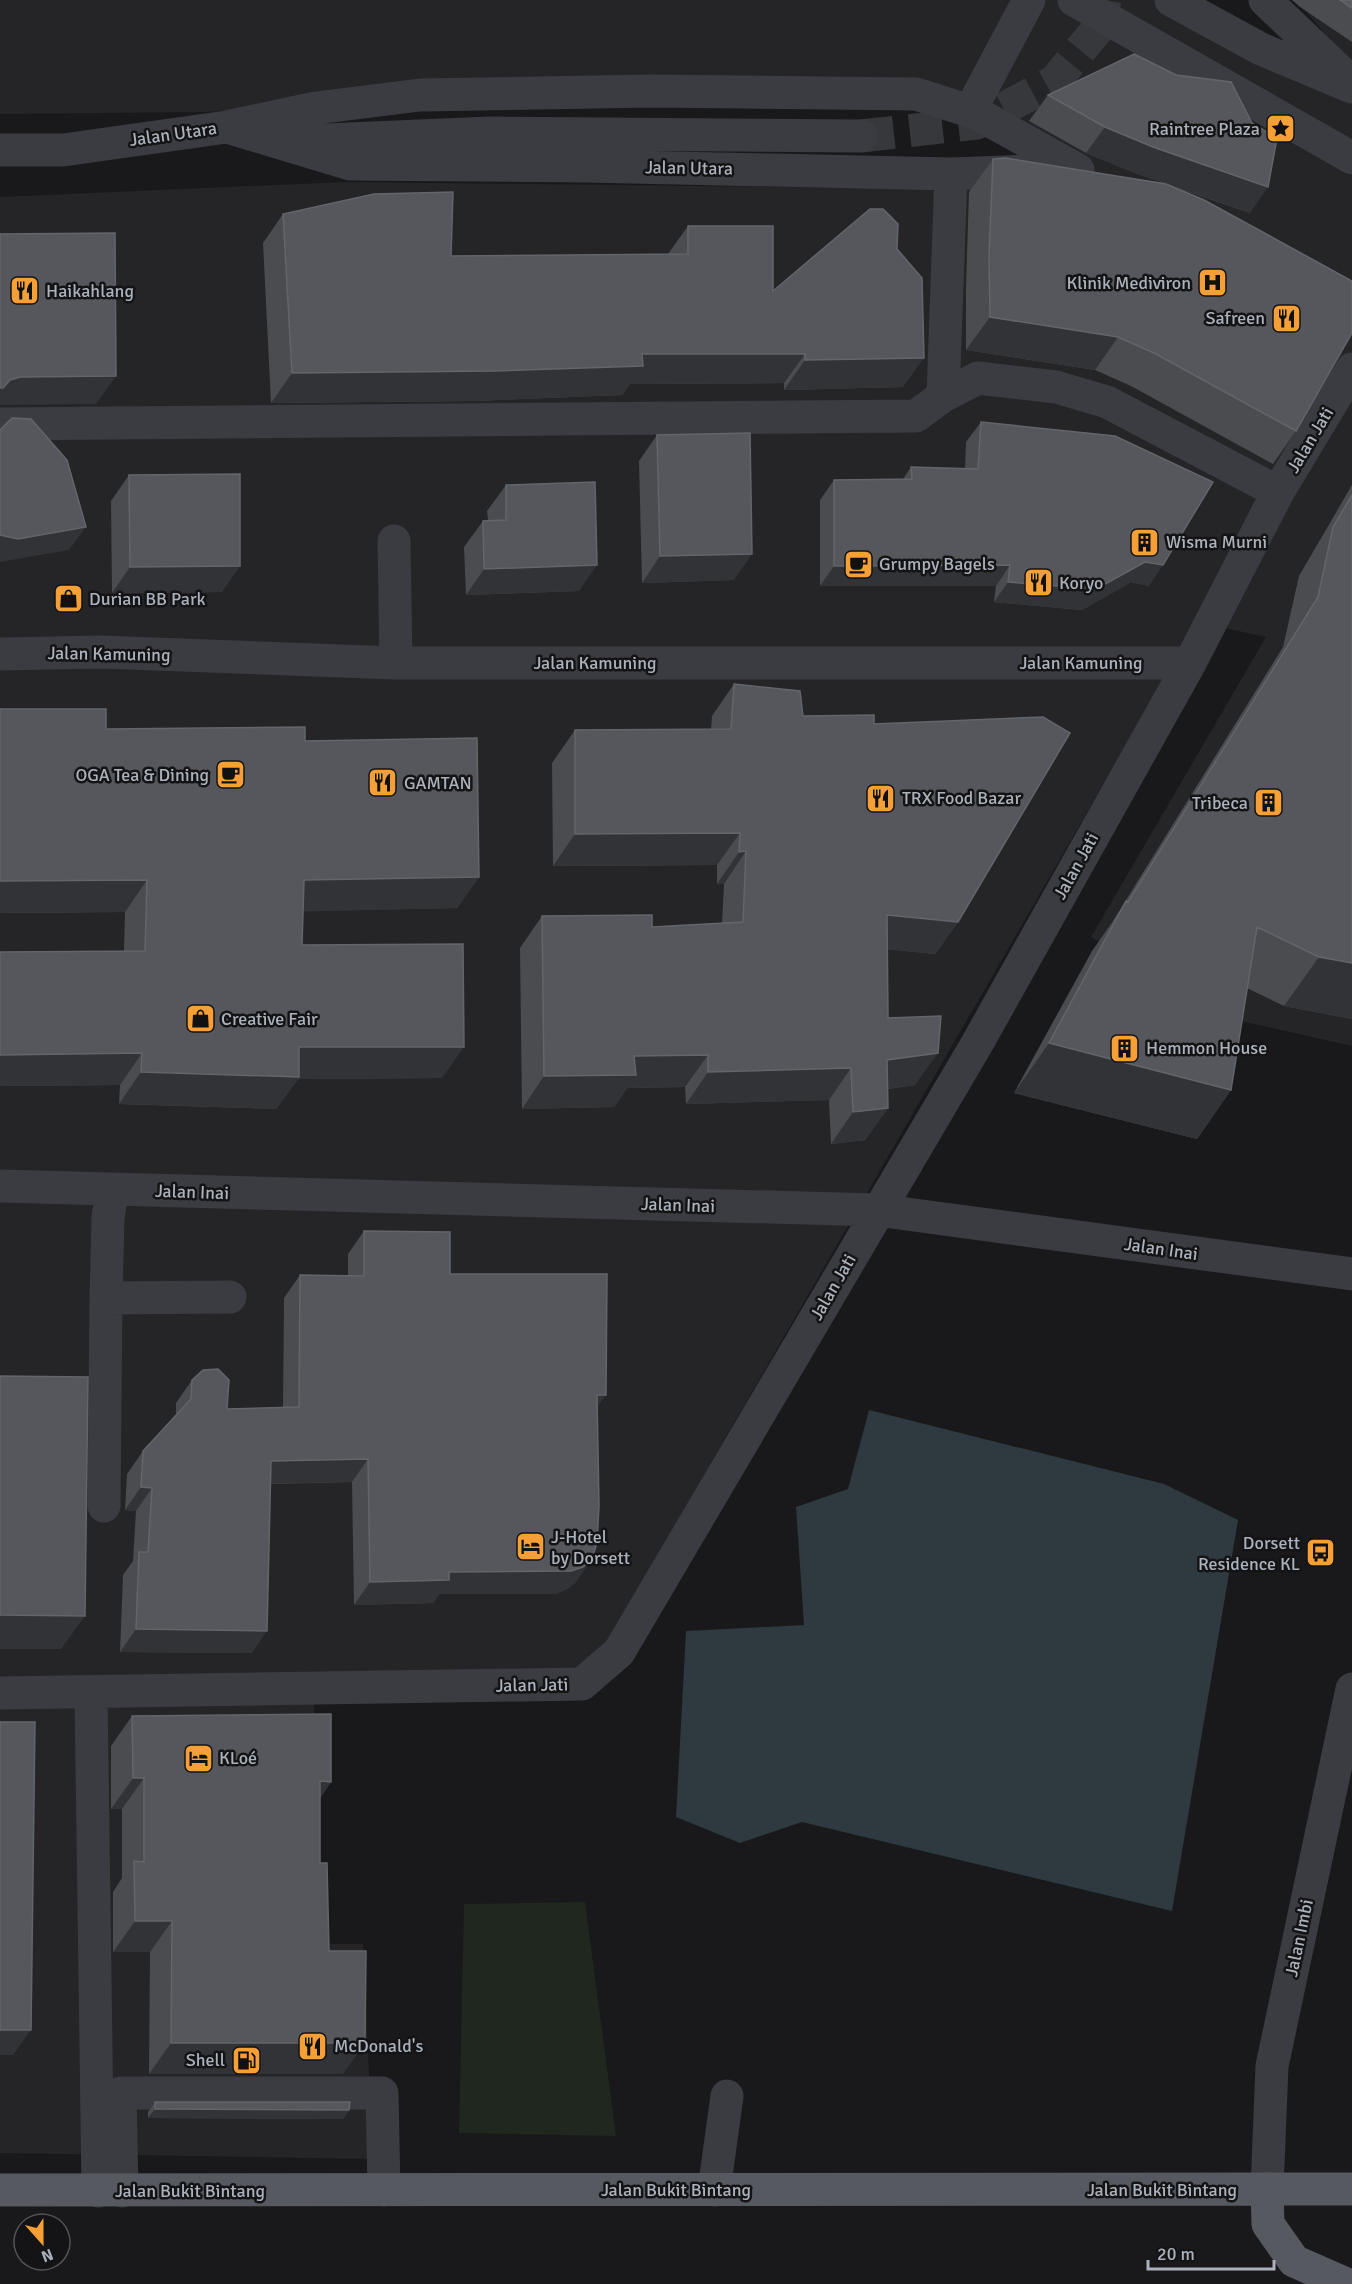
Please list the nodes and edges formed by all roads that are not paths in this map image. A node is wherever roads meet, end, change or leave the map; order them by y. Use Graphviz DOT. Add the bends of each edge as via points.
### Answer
graph roads {
  1 [pos="1029,0"];
  2 [pos="1074,0"];
  3 [pos="1170,0"];
  4 [pos="1265,0"];
  5 [pos="1352,82"];
  6 [pos="1352,87"];
  7 [pos="978,96"];
  8 [pos="227,127"];
  9 [pos="861,136"];
  10 [pos="278,142"];
  11 [pos="0,150"];
  12 [pos="1352,158"];
  13 [pos="1078,170"];
  14 [pos="951,174"];
  15 [pos="1109,182"];
  16 [pos="1352,369"];
  17 [pos="944,396"];
  18 [pos="0,424"];
  19 [pos="1278,492"];
  20 [pos="394,541"];
  21 [pos="0,654"];
  22 [pos="396,663"];
  23 [pos="1190,663"];
  24 [pos="0,1186"];
  25 [pos="112,1190"];
  26 [pos="878,1210"];
  27 [pos="1352,1274"];
  28 [pos="230,1297"];
  29 [pos="106,1298"];
  30 [pos="104,1506"];
  31 [pos="1352,1689"];
  32 [pos="91,1693"];
  33 [pos="0,1694"];
  34 [pos="727,2096"];
  35 [pos="1267,2189"];
  36 [pos="1352,2189"];
  37 [pos="0,2190"];
  38 [pos="384,2190"];
  39 [pos="714,2190"];
  40 [pos="110,2191"];
  41 [pos="1346,2284"];
  1 -- 7 [label="street"];
  2 -- 12 [label="street"];
  3 -- 6 [label="street" via="1261,50"];
  4 -- 5 [label="street"];
  8 -- 10 [label="street, Jalan Utara"];
  8 -- 11 [label="street, Jalan Utara" via="63,150"];
  8 -- 13 [label="street" via="316,108 420,95 652,91 916,94 976,112"];
  9 -- 10 [label="street" via="490,133"];
  10 -- 14 [label="street, Jalan Utara" via="350,164"];
  13 -- 14 [label="street, Jalan Utara"];
  13 -- 15 [label="street, Jalan Utara"];
  14 -- 17 [label="street"];
  16 -- 19 [label="street, Jalan Jati"];
  17 -- 18 [label="street" via="916,416"];
  17 -- 19 [label="street" via="978,378 1056,387 1107,402"];
  19 -- 23 [label="street, Jalan Jati"];
  20 -- 22 [label="street"];
  21 -- 22 [label="street, Jalan Kamuning" via="101,652"];
  22 -- 23 [label="street, Jalan Kamuning"];
  23 -- 26 [label="street, Jalan Jati" via="978,1042"];
  24 -- 25 [label="street, Jalan Inai"];
  25 -- 26 [label="street, Jalan Inai"];
  25 -- 29 [label="street"];
  26 -- 27 [label="street, Jalan Inai"];
  26 -- 32 [label="street, Jalan Jati" via="619,1652 582,1684"];
  28 -- 29 [label="street"];
  29 -- 30 [label="street"];
  31 -- 35 [label="street, Jalan Imbi" via="1272,2066"];
  32 -- 33 [label="street, Jalan Jati"];
  32 -- 40 [label="street"];
  34 -- 39 [label="street"];
  35 -- 36 [label="main road, Jalan Bukit Bintang"];
  35 -- 39 [label="main road, Jalan Bukit Bintang"];
  35 -- 41 [label="main road" via="1268,2224 1294,2261"];
  37 -- 40 [label="main road, Jalan Bukit Bintang"];
  38 -- 39 [label="main road, Jalan Bukit Bintang"];
  38 -- 40 [label="main road, Jalan Bukit Bintang"];
  38 -- 40 [label="street" via="382,2093 120,2093"];
}
